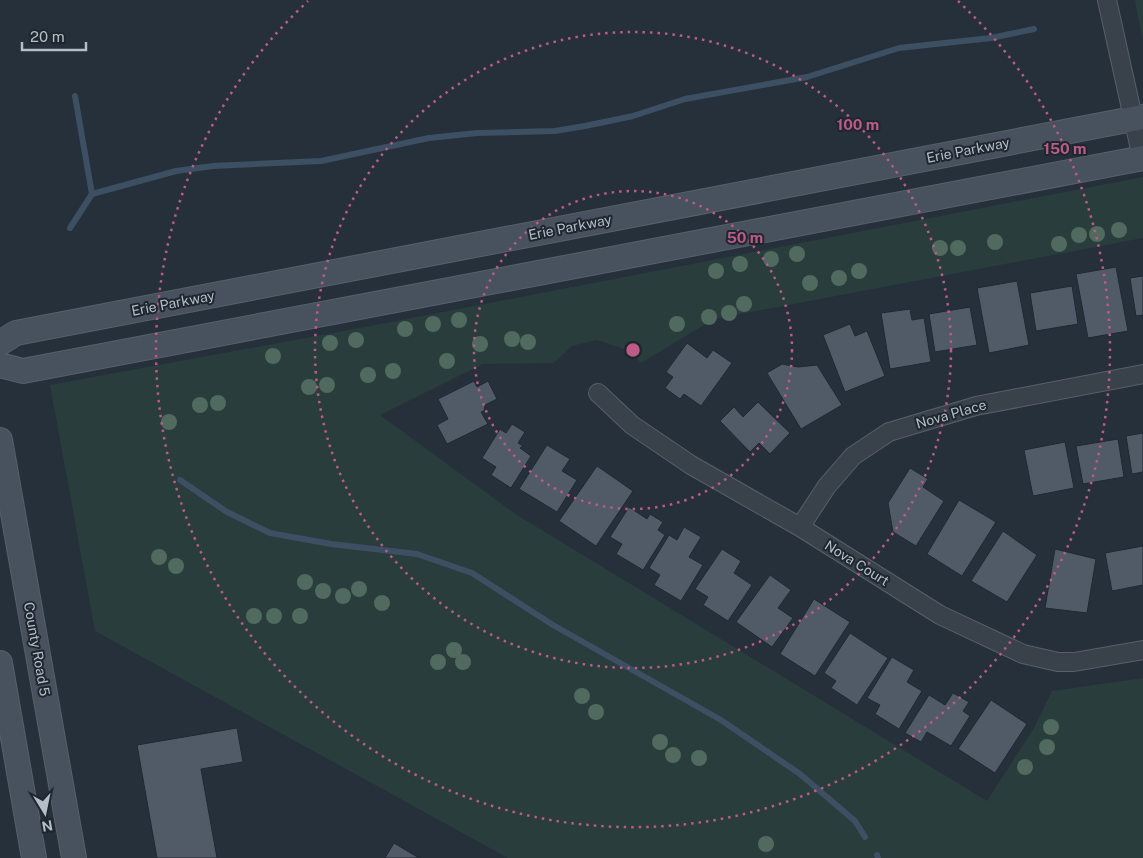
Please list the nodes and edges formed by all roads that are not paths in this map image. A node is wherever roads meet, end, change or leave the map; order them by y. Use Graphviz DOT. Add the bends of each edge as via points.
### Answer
graph roads {
  1 [pos="1107,0"];
  2 [pos="1139,118"];
  3 [pos="1143,158"];
  4 [pos="0,343"];
  5 [pos="0,365"];
  6 [pos="1143,374"];
  7 [pos="598,393"];
  8 [pos="0,440"];
  9 [pos="800,527"];
  10 [pos="1143,650"];
  11 [pos="0,663"];
  12 [pos="34,858"];
  13 [pos="74,858"];
  1 -- 2 [label="street"];
  2 -- 3 [label="street"];
  2 -- 4 [label="main road, Erie Parkway" via="16,333"];
  3 -- 5 [label="main road" via="23,371"];
  6 -- 9 [label="street, Nova Place" via="976,406 889,432 854,456 827,486"];
  7 -- 9 [label="street, Nova Court" via="632,425 690,465"];
  8 -- 13 [label="main road, County Road 5"];
  9 -- 10 [label="street, Nova Court" via="940,614 1023,654 1074,662"];
  11 -- 12 [label="main road"];
}
